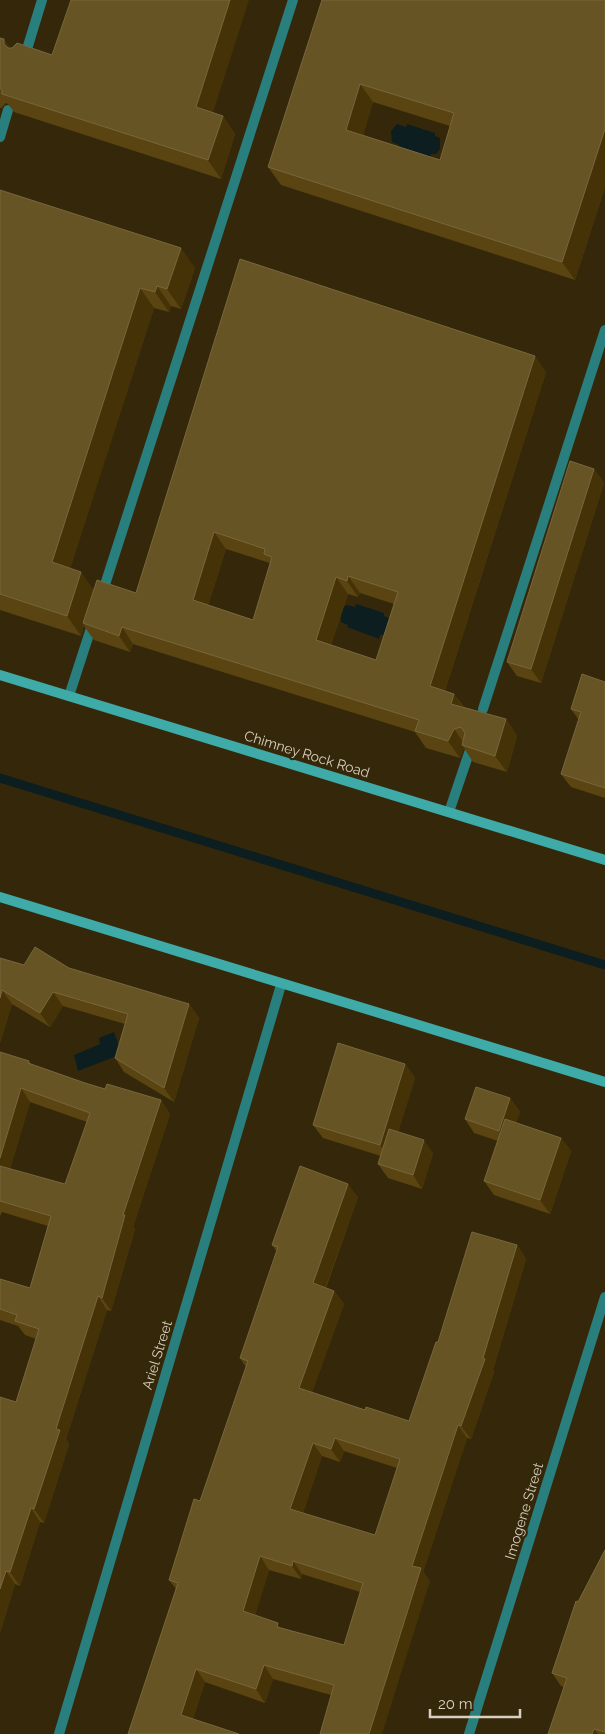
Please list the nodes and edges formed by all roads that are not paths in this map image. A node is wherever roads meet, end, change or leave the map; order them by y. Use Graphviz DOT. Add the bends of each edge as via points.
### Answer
graph roads {
  1 [pos="42,0"];
  2 [pos="293,0"];
  3 [pos="23,60"];
  4 [pos="8,110"];
  5 [pos="0,137"];
  6 [pos="605,330"];
  7 [pos="0,675"];
  8 [pos="69,696"];
  9 [pos="483,709"];
  10 [pos="470,750"];
  11 [pos="449,812"];
  12 [pos="605,860"];
  13 [pos="0,897"];
  14 [pos="281,985"];
  15 [pos="605,1082"];
  16 [pos="605,1297"];
  17 [pos="59,1734"];
  18 [pos="469,1734"];
  1 -- 3 [label="street"];
  2 -- 8 [label="street"];
  4 -- 5 [label="street"];
  6 -- 9 [label="street"];
  7 -- 8 [label="main road, Chimney Rock Road"];
  8 -- 11 [label="main road, Chimney Rock Road"];
  10 -- 11 [label="street"];
  11 -- 12 [label="main road, Chimney Rock Road"];
  13 -- 14 [label="main road"];
  14 -- 15 [label="main road"];
  14 -- 17 [label="street, Ariel Street"];
  16 -- 18 [label="street, Imogene Street"];
}
